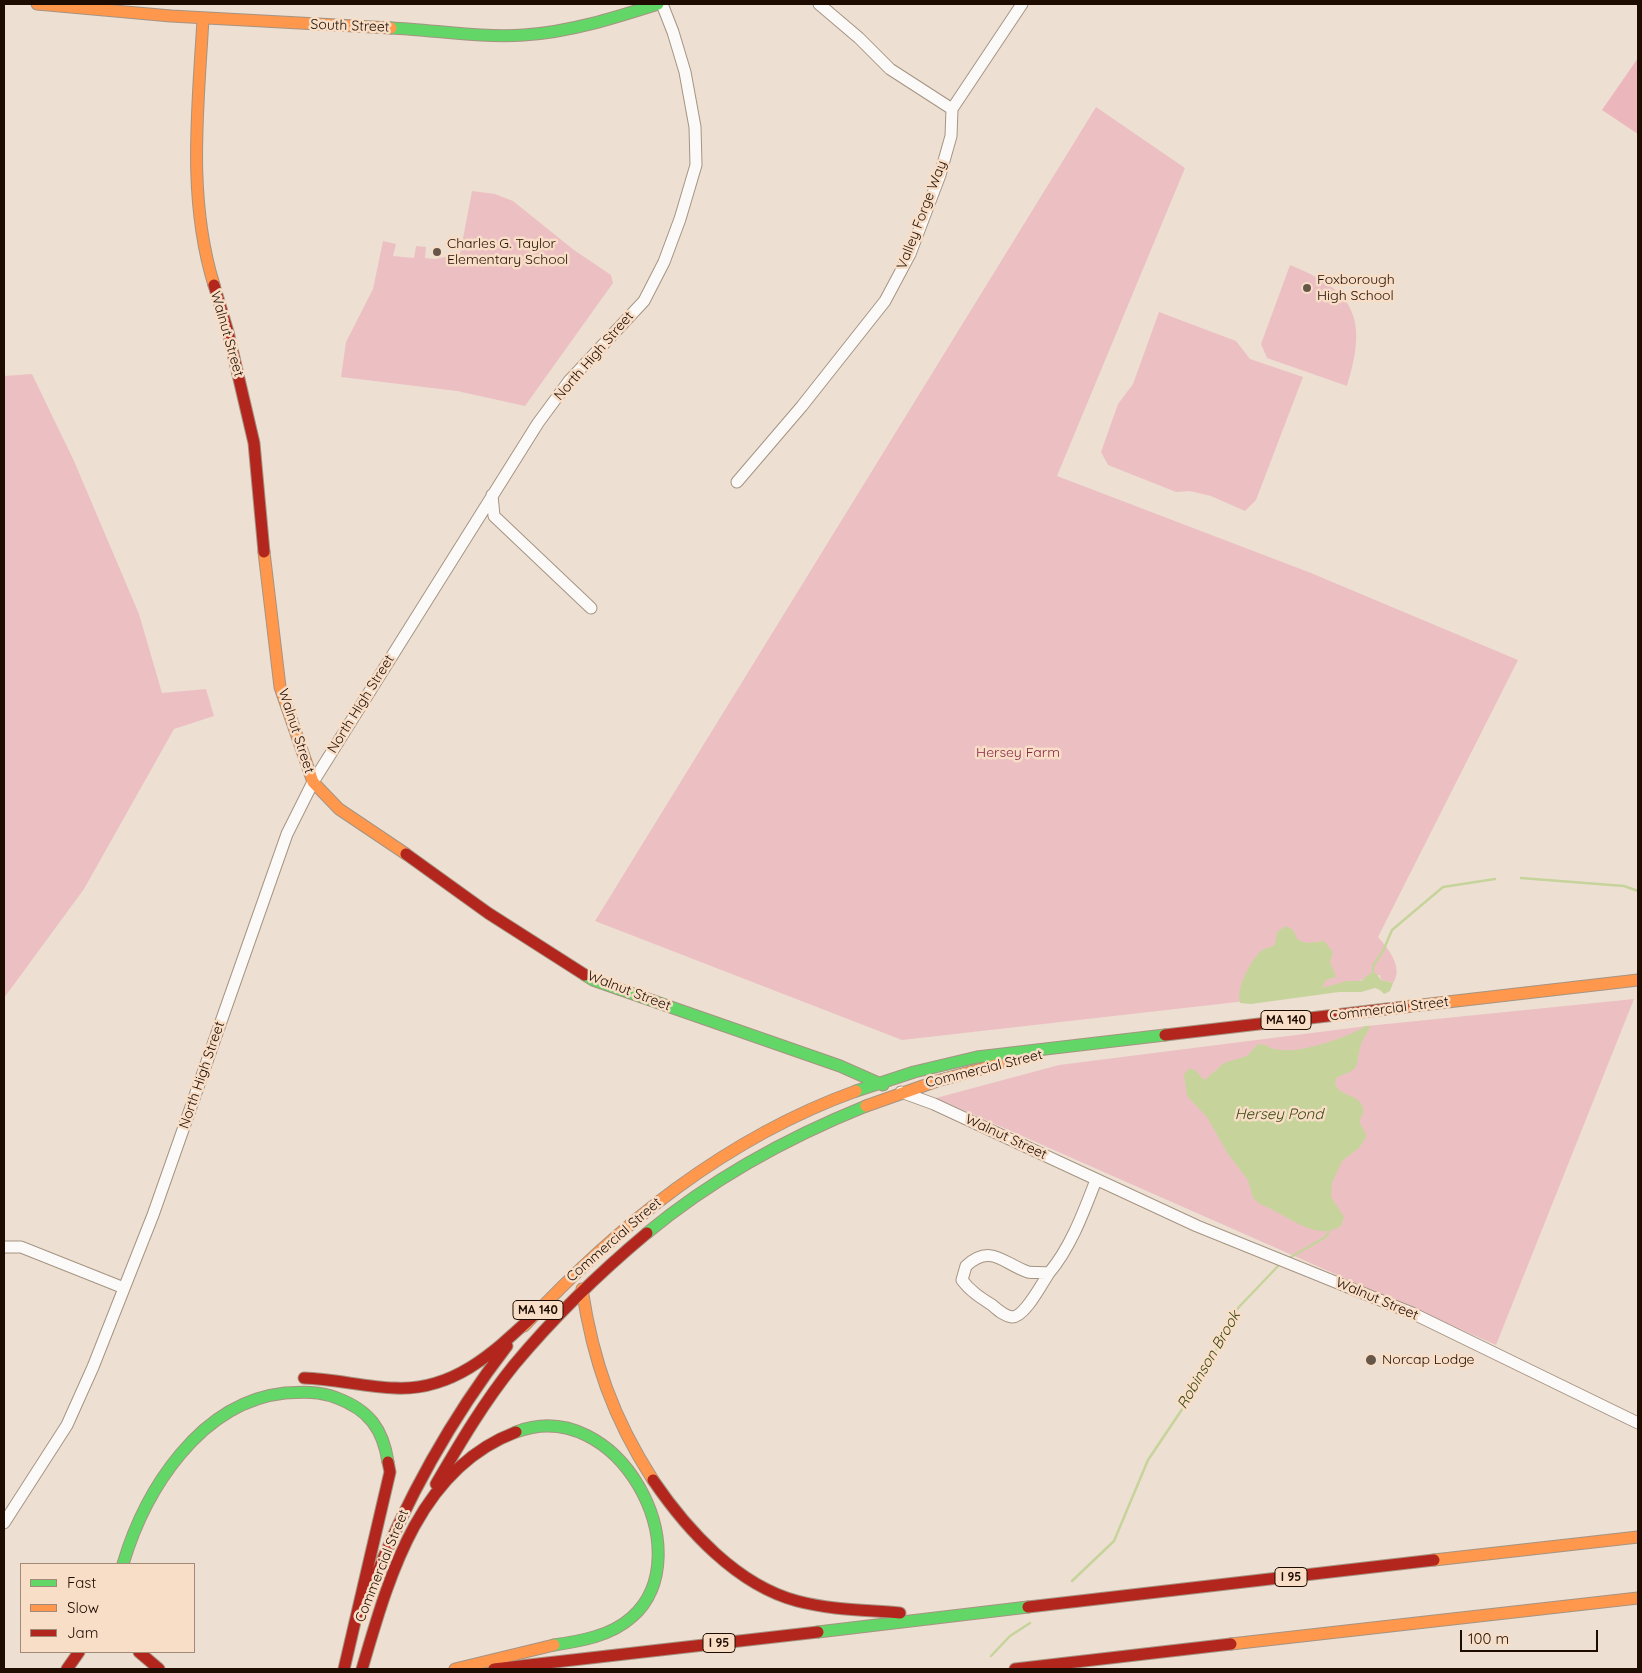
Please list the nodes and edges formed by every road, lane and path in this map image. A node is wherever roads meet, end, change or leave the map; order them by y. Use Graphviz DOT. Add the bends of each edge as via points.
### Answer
graph roads {
  1 [pos="38,4"];
  2 [pos="660,4"];
  3 [pos="819,4"];
  4 [pos="1022,4"];
  5 [pos="203,19"];
  6 [pos="952,109"];
  7 [pos="737,482"];
  8 [pos="492,495"];
  9 [pos="591,608"];
  10 [pos="313,782"];
  11 [pos="1638,980"];
  12 [pos="1079,1045"];
  13 [pos="877,1083"];
  14 [pos="899,1092"];
  15 [pos="1096,1180"];
  16 [pos="4,1247"];
  17 [pos="1048,1272"];
  18 [pos="124,1288"];
  19 [pos="582,1289"];
  20 [pos="533,1316"];
  21 [pos="295,1378"];
  22 [pos="1638,1423"];
  23 [pos="425,1505"];
  24 [pos="4,1523"];
  25 [pos="1638,1537"];
  26 [pos="123,1563"];
  27 [pos="1638,1598"];
  28 [pos="945,1617"];
  29 [pos="78,1653"];
  30 [pos="140,1653"];
  31 [pos="67,1669"];
  32 [pos="159,1669"];
  33 [pos="345,1669"];
  34 [pos="362,1669"];
  35 [pos="455,1669"];
  36 [pos="494,1669"];
  37 [pos="1015,1669"];
  1 -- 5 [label="main road, South Street"];
  2 -- 5 [label="main road, South Street" via="606,21 539,34 467,34"];
  2 -- 8 [label="street, North High Street" via="673,32 685,72 695,126 696,165 680,219 664,262 644,301 569,381"];
  3 -- 6 [label="street" via="890,69"];
  4 -- 6 [label="street"];
  5 -- 10 [label="main road, Walnut Street" via="195,167 198,216 254,443 280,687"];
  6 -- 7 [label="street, Valley Forge Way" via="951,136 940,175 910,254 885,301"];
  8 -- 9 [label="street" via="494,516"];
  8 -- 10 [label="street, North High Street"];
  10 -- 13 [label="main road, Walnut Street" via="339,809 593,980 840,1066"];
  10 -- 18 [label="street, North High Street" via="287,834 153,1215"];
  11 -- 12 [label="main road, Commercial Street / MA 140"];
  12 -- 13 [label="main road, Commercial Street / MA 140" via="977,1057"];
  12 -- 14 [label="main road, Commercial Street / MA 140" via="938,1079"];
  13 -- 14 [label="main road, Walnut Street"];
  13 -- 20 [label="main road, Commercial Street / MA 140" via="772,1129 685,1181 605,1244"];
  14 -- 15 [label="street, Walnut Street" via="934,1104"];
  14 -- 19 [label="main road, Commercial Street / MA 140" via="786,1143 713,1184 645,1233"];
  15 -- 17 [label="street" via="1061,1256"];
  15 -- 22 [label="street, Walnut Street" via="1197,1226 1412,1313"];
  16 -- 18 [label="street" via="21,1247"];
  17 -- 17 [label="street" via="1021,1314 1014,1317 1005,1315 967,1288 962,1280 966,1266 982,1256 1000,1257 1029,1272"];
  18 -- 24 [label="street, North High Street" via="67,1425"];
  19 -- 23 [label="main road, Commercial Street / MA 140" via="536,1338 500,1384 462,1439"];
  19 -- 28 [label="main road" via="586,1325 596,1365 618,1422 660,1491 711,1548 755,1583 799,1602 837,1610"];
  20 -- 21 [label="main road" via="479,1365 438,1383 396,1388"];
  20 -- 33 [label="main road, Commercial Street / MA 140" via="470,1396 417,1483 381,1560"];
  23 -- 34 [label="main road, Commercial Street / MA 140" via="391,1582"];
  23 -- 35 [label="main road" via="458,1466 488,1442 528,1428 561,1427 594,1438 620,1460 644,1495 655,1528 657,1557 653,1583 640,1608 623,1624 598,1635"];
  25 -- 28 [label="main road, I 95"];
  26 -- 33 [label="main road" via="138,1522 160,1482 186,1449 223,1416 253,1400 280,1393 314,1392 345,1399 364,1412 379,1430 386,1446 390,1472"];
  27 -- 37 [label="main road"];
  28 -- 36 [label="main road, I 95"];
  29 -- 31 [label="main road"];
  30 -- 32 [label="main road"];
}
